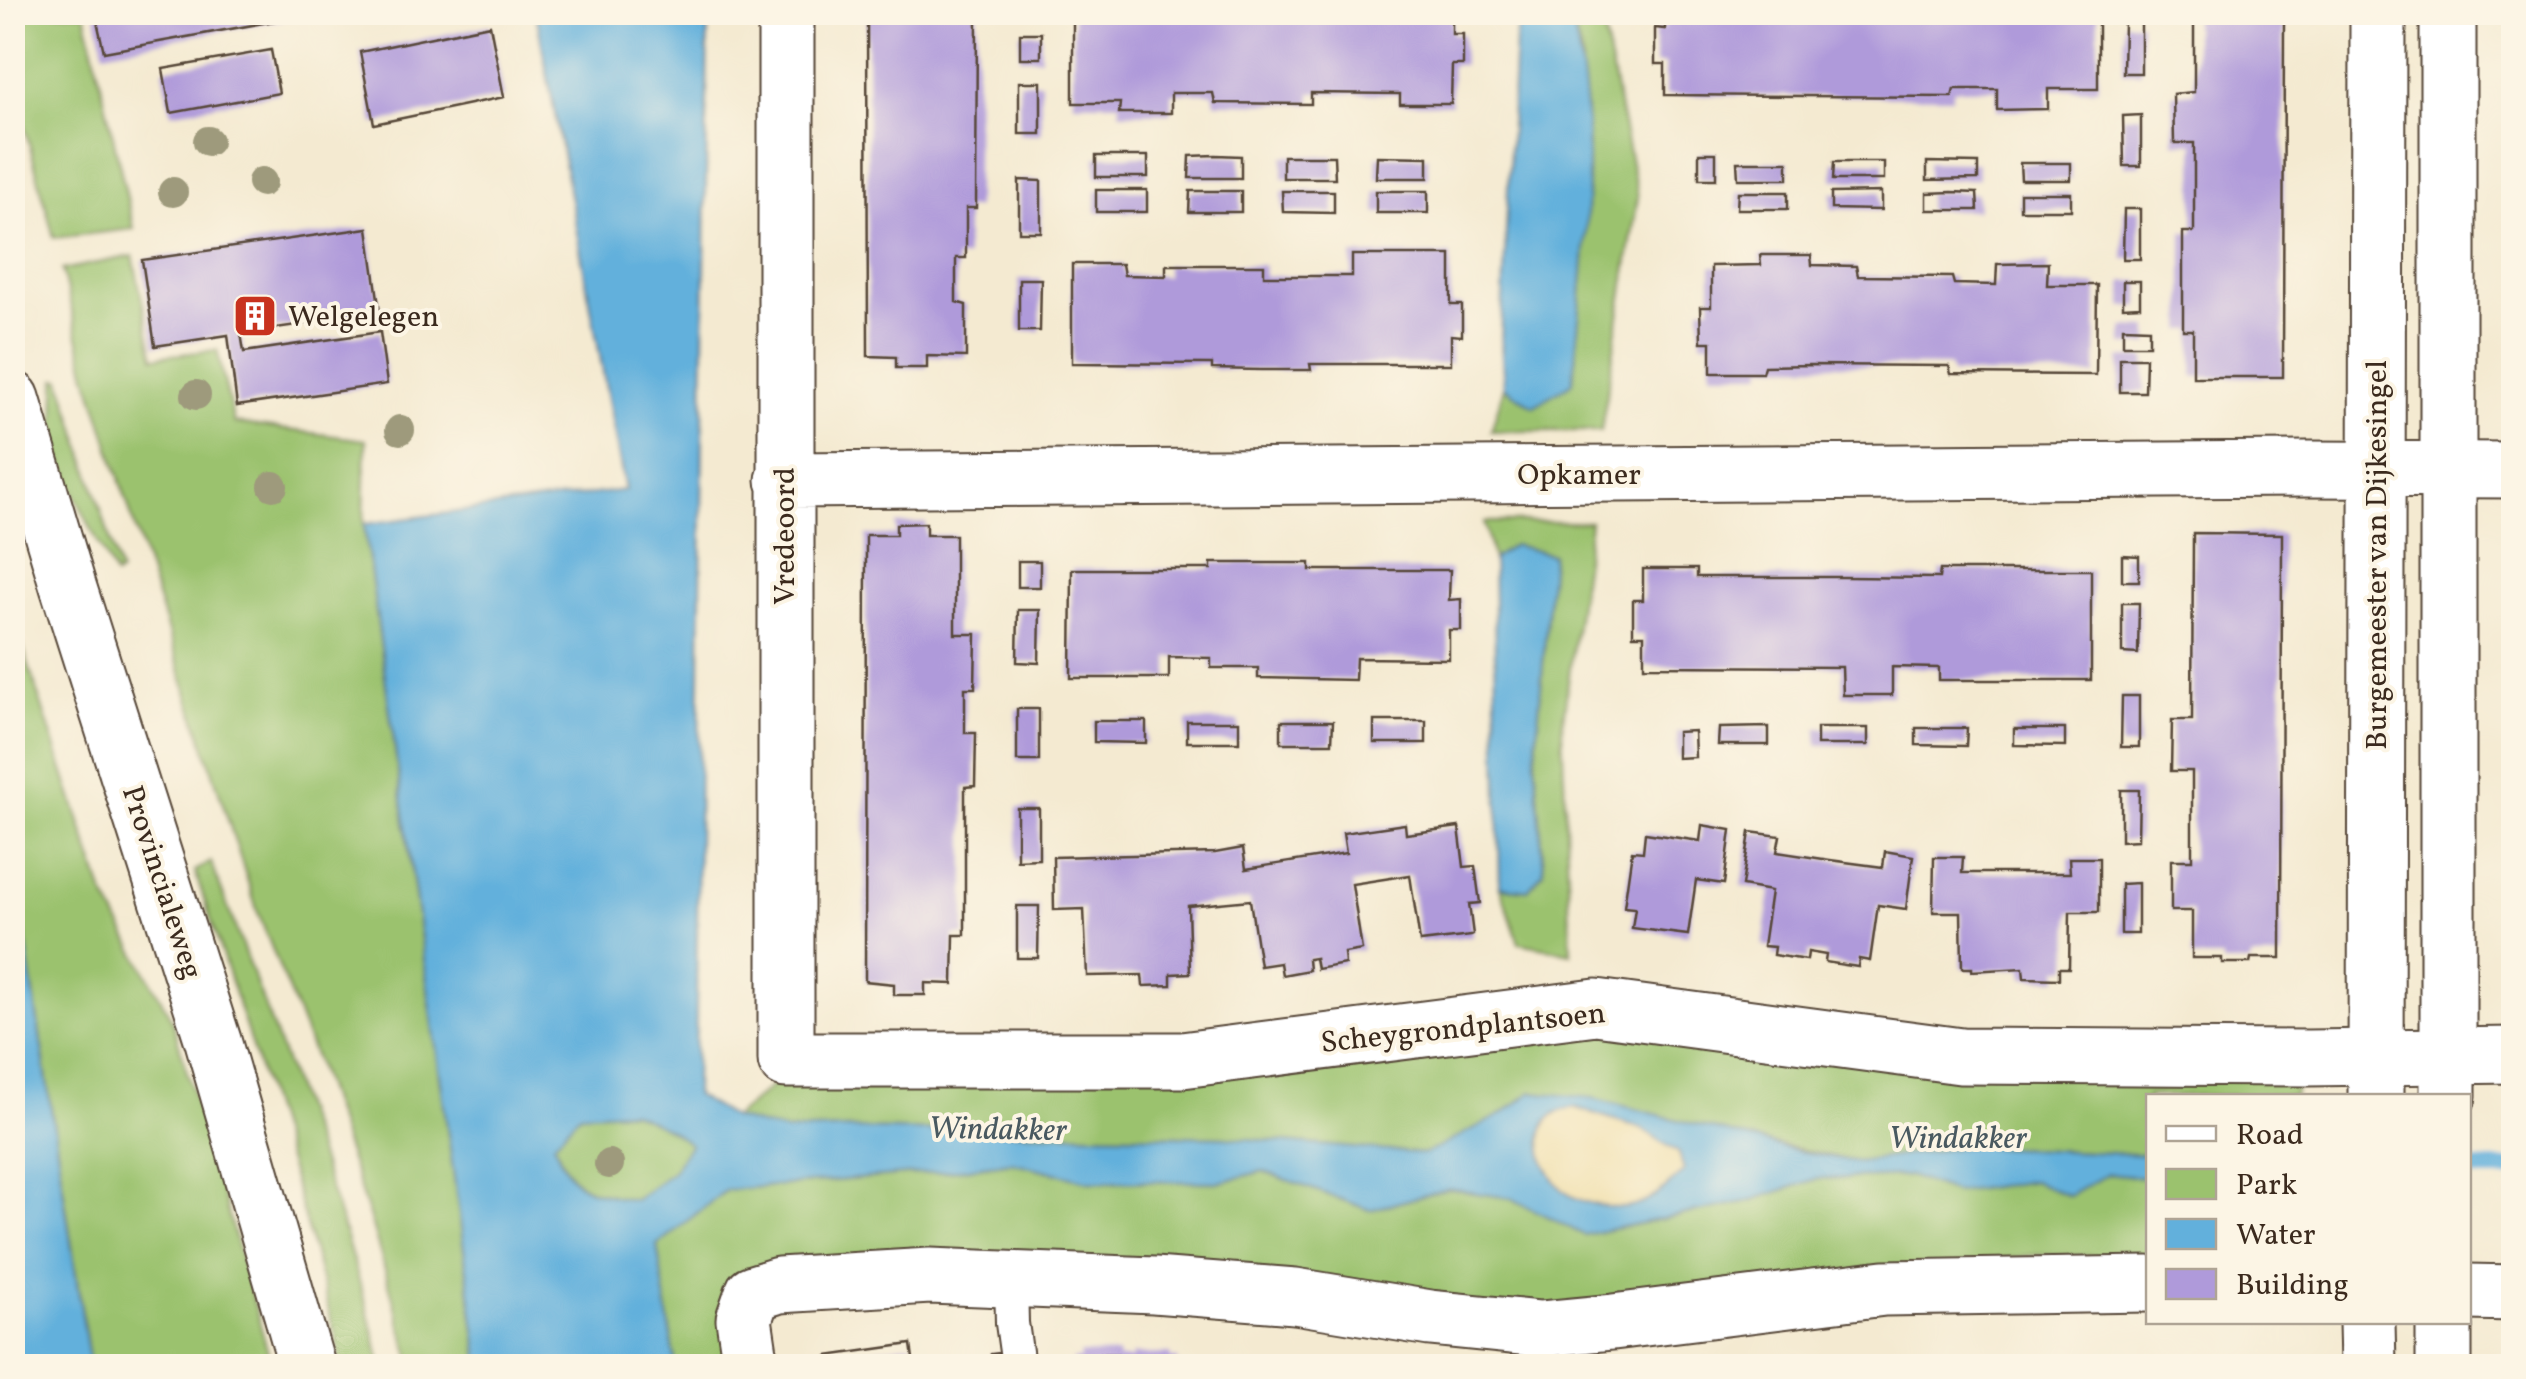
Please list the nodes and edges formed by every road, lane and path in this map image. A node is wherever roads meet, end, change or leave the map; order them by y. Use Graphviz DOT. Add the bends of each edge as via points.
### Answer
graph roads {
  1 [pos="786,12"];
  2 [pos="2378,12"];
  3 [pos="2448,12"];
  4 [pos="12,399"];
  5 [pos="2374,468"];
  6 [pos="2450,470"];
  7 [pos="2514,470"];
  8 [pos="784,480"];
  9 [pos="2514,1055"];
  10 [pos="786,1060"];
  11 [pos="2376,1076"];
  12 [pos="2448,1076"];
  13 [pos="1011,1280"];
  14 [pos="2146,1284"];
  15 [pos="2471,1292"];
  16 [pos="2514,1293"];
  17 [pos="2367,1324"];
  18 [pos="2444,1324"];
  19 [pos="307,1366"];
  20 [pos="751,1366"];
  21 [pos="1018,1366"];
  22 [pos="2368,1366"];
  23 [pos="2444,1366"];
  1 -- 8 [label="street, Vredeoord"];
  2 -- 5 [label="street, Burgemeester van Dijkesingel"];
  3 -- 6 [label="street"];
  4 -- 19 [label="street, Provincialeweg" via="214,1041"];
  5 -- 6 [label="street, Opkamer"];
  5 -- 8 [label="street, Opkamer"];
  5 -- 11 [label="street, Burgemeester van Dijkesingel"];
  6 -- 7 [label="street, Opkamer"];
  6 -- 12 [label="street"];
  8 -- 10 [label="street, Vredeoord"];
  9 -- 12 [label="street, Scheygrondplantsoen"];
  10 -- 11 [label="street, Scheygrondplantsoen" via="1182,1060 1596,1007 1962,1056 2308,1058"];
  11 -- 12 [label="street, Scheygrondplantsoen"];
  13 -- 14 [label="street" via="1294,1296 1540,1328 1884,1288"];
  13 -- 20 [label="street" via="930,1276 779,1284 753,1293 744,1319"];
  13 -- 21 [label="lane"];
  15 -- 16 [label="street"];
  17 -- 22 [label="street"];
  18 -- 23 [label="street"];
}
